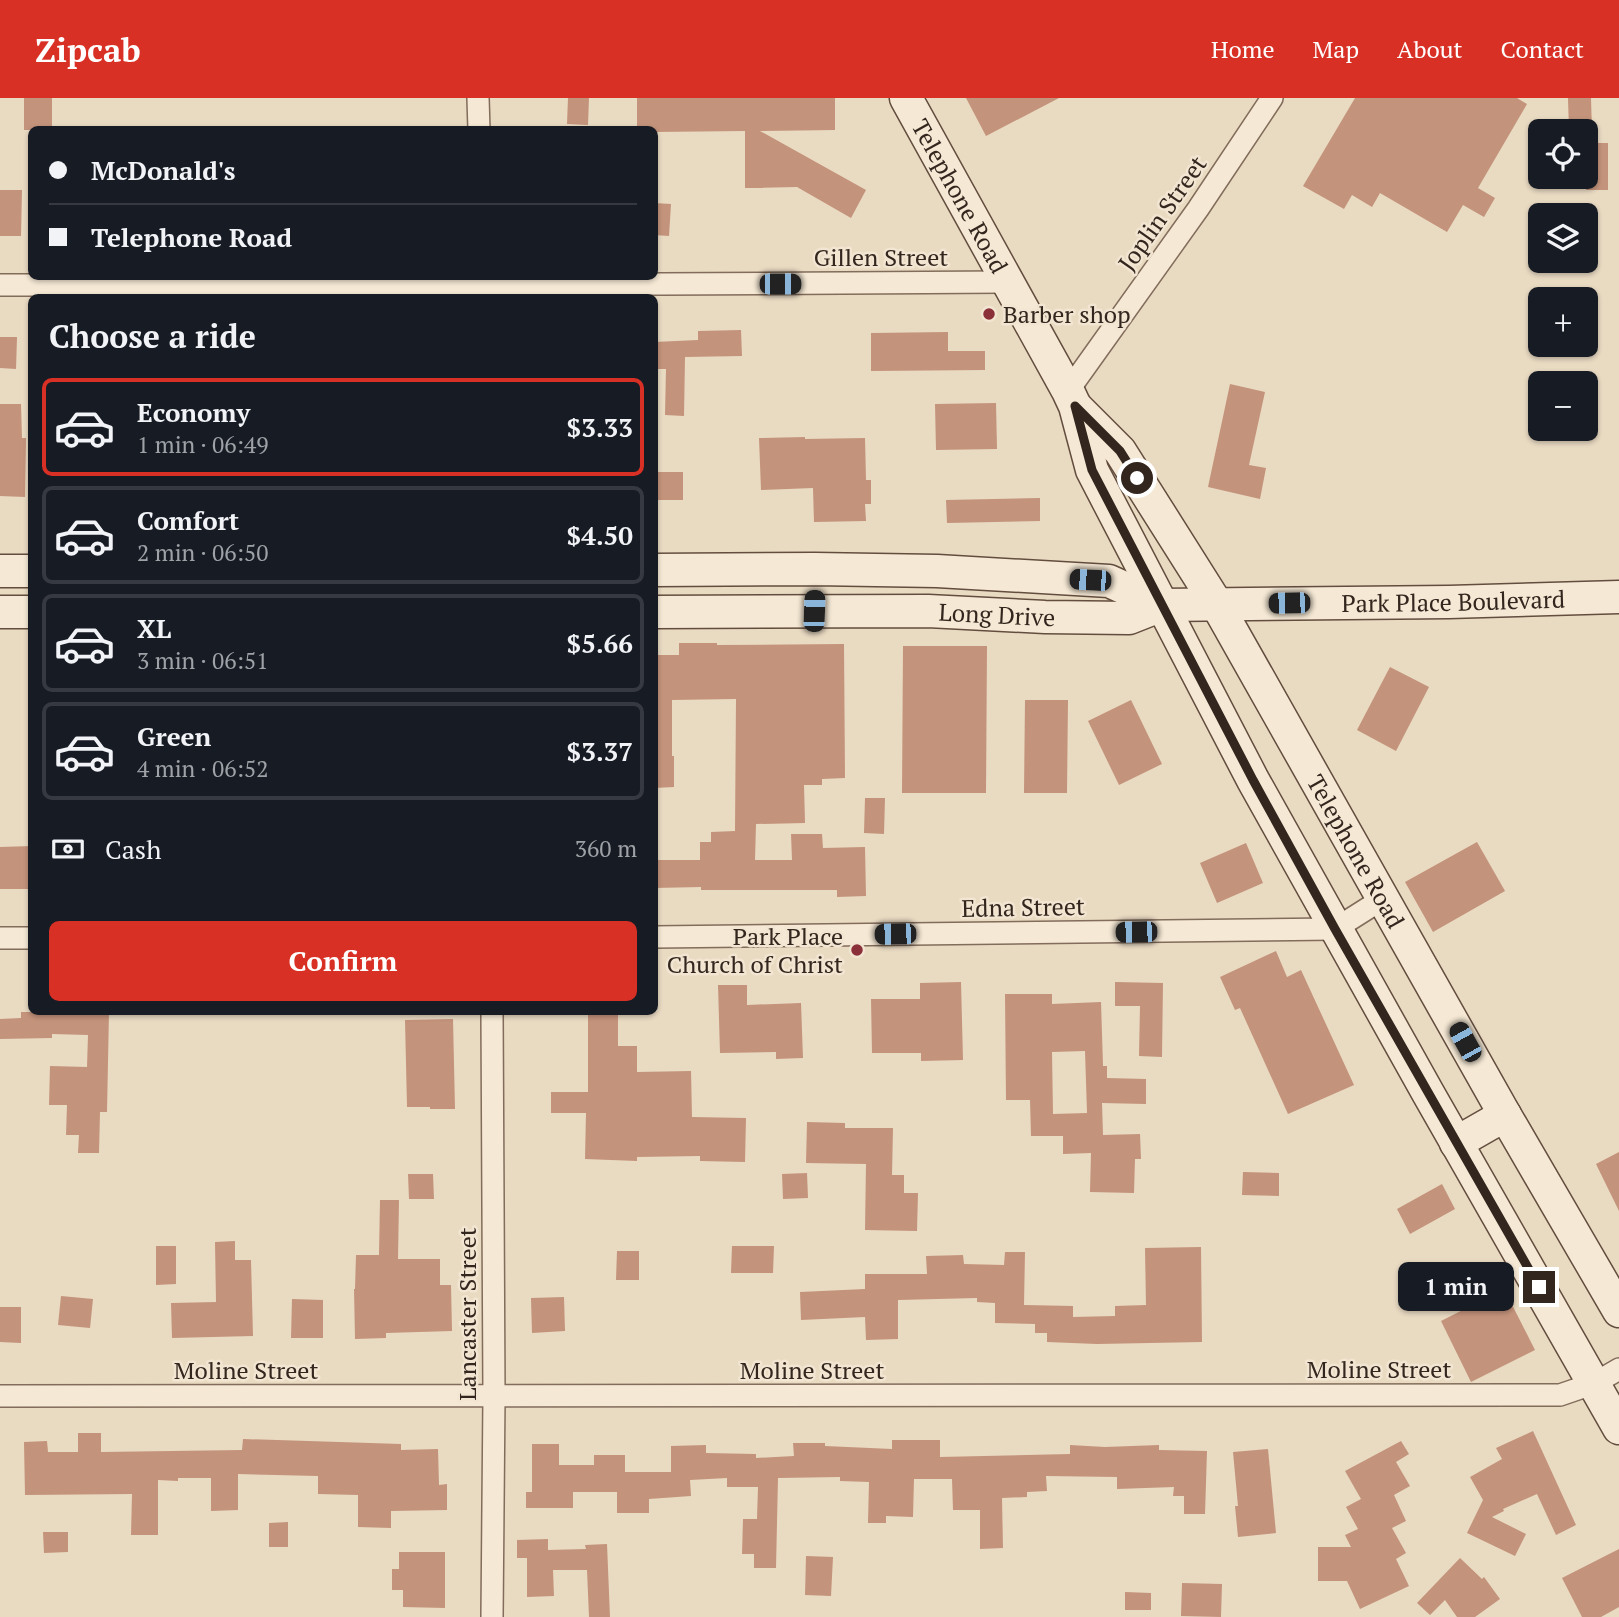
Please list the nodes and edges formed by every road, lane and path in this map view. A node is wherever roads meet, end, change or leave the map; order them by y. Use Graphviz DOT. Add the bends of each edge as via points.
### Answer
graph roads {
  1 [pos="478,98"];
  2 [pos="906,98"];
  3 [pos="1272,98"];
  4 [pos="479,126"];
  5 [pos="1007,282"];
  6 [pos="0,285"];
  7 [pos="479,286"];
  8 [pos="1071,398"];
  9 [pos="815,569"];
  10 [pos="658,570"];
  11 [pos="0,571"];
  12 [pos="28,571"];
  13 [pos="1619,597"];
  14 [pos="1216,603"];
  15 [pos="1162,605"];
  16 [pos="814,611"];
  17 [pos="0,612"];
  18 [pos="28,612"];
  19 [pos="658,612"];
  20 [pos="1384,898"];
  21 [pos="1335,929"];
  22 [pos="658,937"];
  23 [pos="0,938"];
  24 [pos="28,938"];
  25 [pos="492,1015"];
  26 [pos="1505,1115"];
  27 [pos="1457,1143"];
  28 [pos="1619,1311"];
  29 [pos="1607,1376"];
  30 [pos="0,1396"];
  31 [pos="494,1396"];
  32 [pos="1619,1428"];
  33 [pos="492,1617"];
  1 -- 4 [label="street"];
  2 -- 5 [label="main road, Telephone Road"];
  3 -- 8 [label="street, Joplin Street"];
  5 -- 7 [label="street, Gillen Street"];
  5 -- 8 [label="main road, Telephone Road"];
  6 -- 7 [label="street, Gillen Street"];
  8 -- 14 [label="main road, Telephone Road" via="1120,451"];
  8 -- 15 [label="main road, Telephone Road" via="1092,470"];
  9 -- 10 [label="main road, Long Drive"];
  9 -- 15 [label="main road, Long Drive" via="1109,581"];
  9 -- 16 [label="main road"];
  11 -- 12 [label="main road"];
  13 -- 14 [label="main road, Park Place Boulevard"];
  14 -- 15 [label="main road, Park Place Boulevard"];
  14 -- 20 [label="main road, Telephone Road"];
  15 -- 16 [label="main road, Long Drive" via="1129,618"];
  15 -- 21 [label="main road, Telephone Road"];
  16 -- 19 [label="main road, Long Drive"];
  17 -- 18 [label="main road"];
  20 -- 21 [label="street"];
  20 -- 26 [label="main road, Telephone Road"];
  21 -- 22 [label="street, Edna Street"];
  21 -- 27 [label="main road, Telephone Road"];
  23 -- 24 [label="street"];
  25 -- 31 [label="street, Lancaster Street"];
  26 -- 27 [label="main road"];
  26 -- 28 [label="main road, Telephone Road"];
  27 -- 29 [label="main road, Telephone Road"];
  29 -- 31 [label="street, Moline Street" via="1560,1395"];
  29 -- 32 [label="main road, Telephone Road"];
  30 -- 31 [label="street, Moline Street"];
  31 -- 33 [label="street, Lancaster Street"];
}
